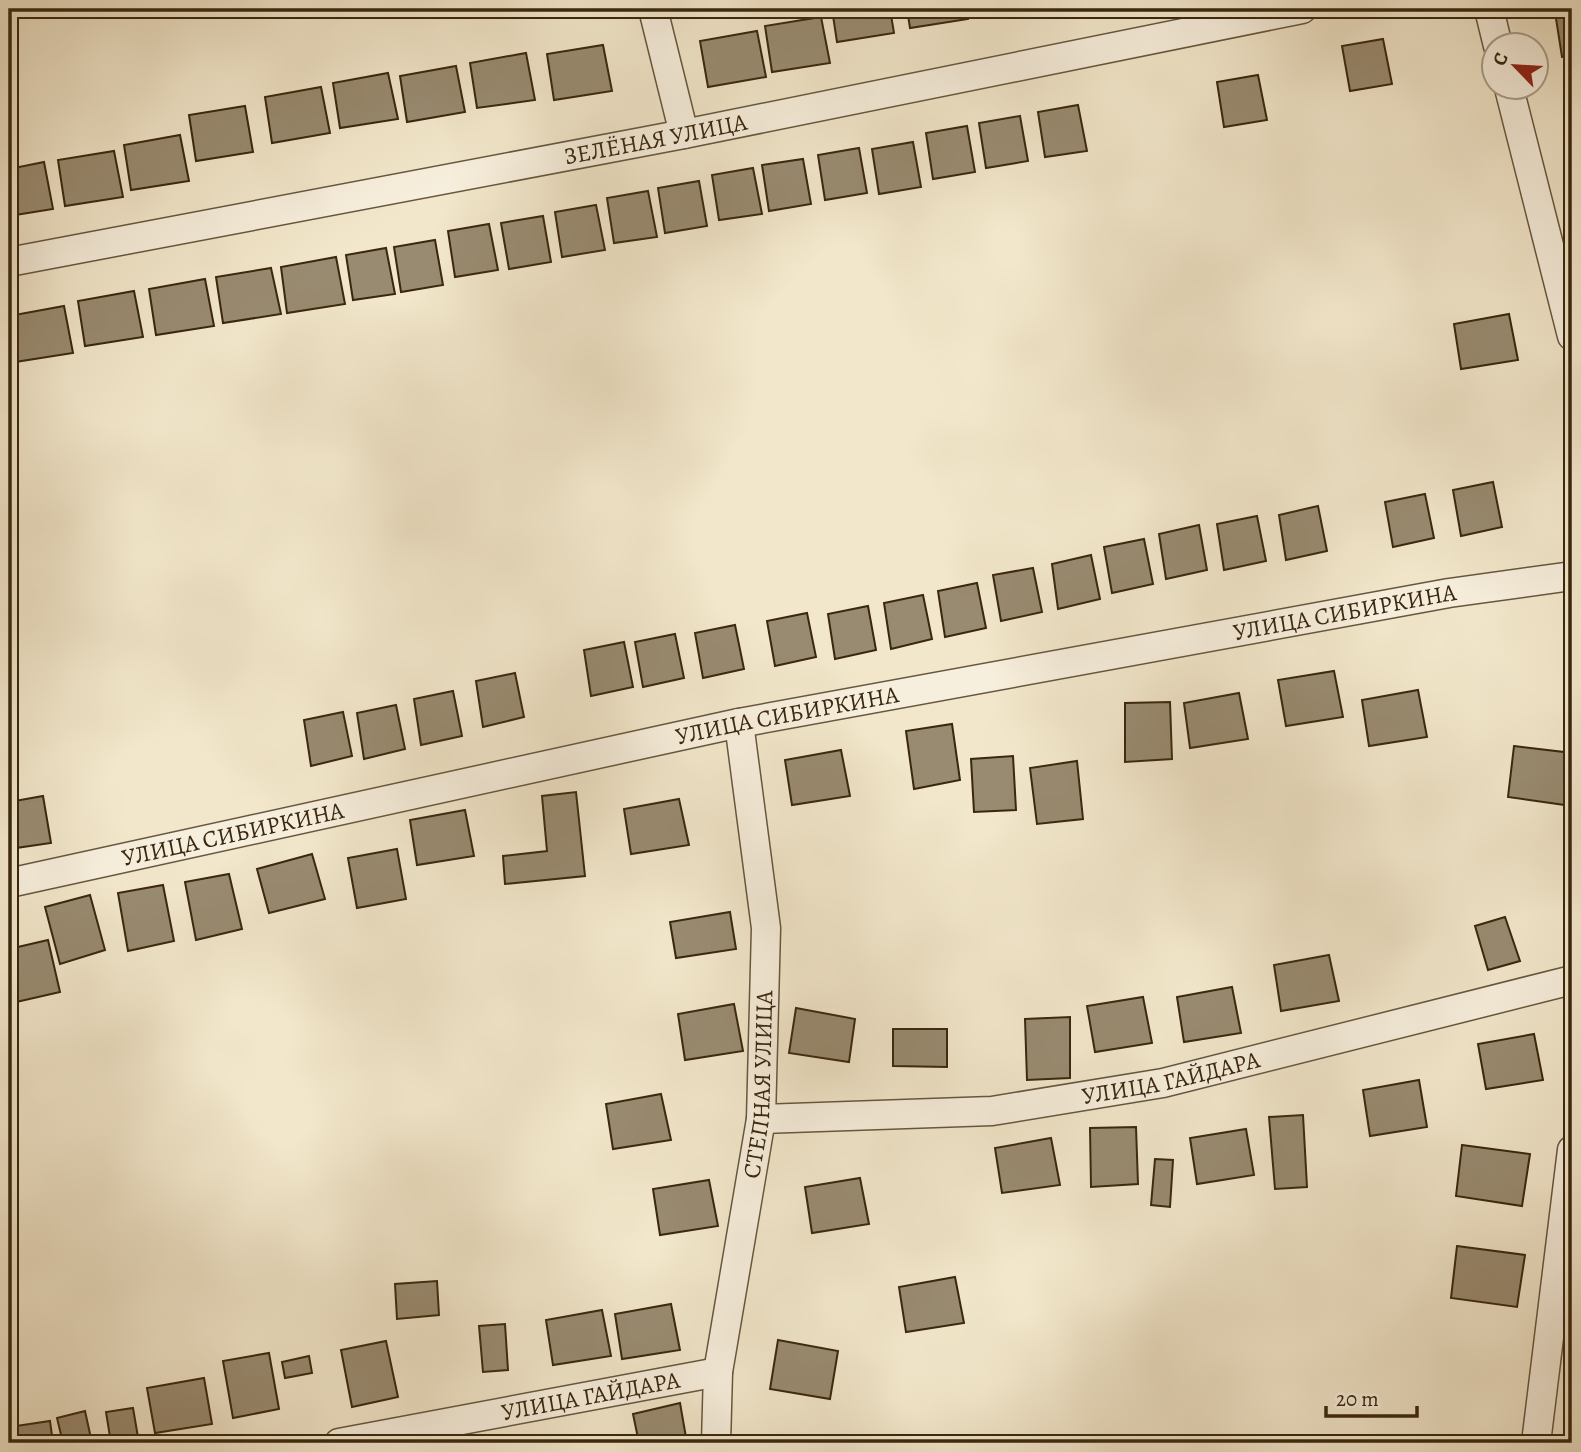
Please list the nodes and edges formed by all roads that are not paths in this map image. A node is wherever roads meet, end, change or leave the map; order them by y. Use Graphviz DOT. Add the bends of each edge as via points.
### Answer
graph roads {
  1 [pos="653,9"];
  2 [pos="1302,9"];
  3 [pos="1489,9"];
  4 [pos="1495,32"];
  5 [pos="1513,102"];
  6 [pos="684,134"];
  7 [pos="9,262"];
  8 [pos="1572,336"];
  9 [pos="1572,576"];
  10 [pos="740,723"];
  11 [pos="9,883"];
  12 [pos="1572,980"];
  13 [pos="761,1119"];
  14 [pos="1572,1150"];
  15 [pos="718,1372"];
  16 [pos="339,1443"];
  17 [pos="716,1443"];
  18 [pos="1536,1443"];
  1 -- 6 [label="street"];
  2 -- 6 [label="street, ЗЕЛЁНАЯ УЛИЦА"];
  3 -- 4 [label="street"];
  5 -- 8 [label="street"];
  6 -- 7 [label="street, ЗЕЛЁНАЯ УЛИЦА"];
  9 -- 10 [label="street, УЛИЦА СИБИРКИНА" via="1449,593"];
  10 -- 11 [label="street, УЛИЦА СИБИРКИНА"];
  10 -- 13 [label="street, СТЕПНАЯ УЛИЦА" via="766,928"];
  12 -- 13 [label="street, УЛИЦА ГАЙДАРА" via="1163,1083 992,1111"];
  13 -- 15 [label="street, СТЕПНАЯ УЛИЦА"];
  14 -- 18 [label="street"];
  15 -- 16 [label="street, УЛИЦА ГАЙДАРА"];
  15 -- 17 [label="street, СТЕПНАЯ УЛИЦА"];
}
